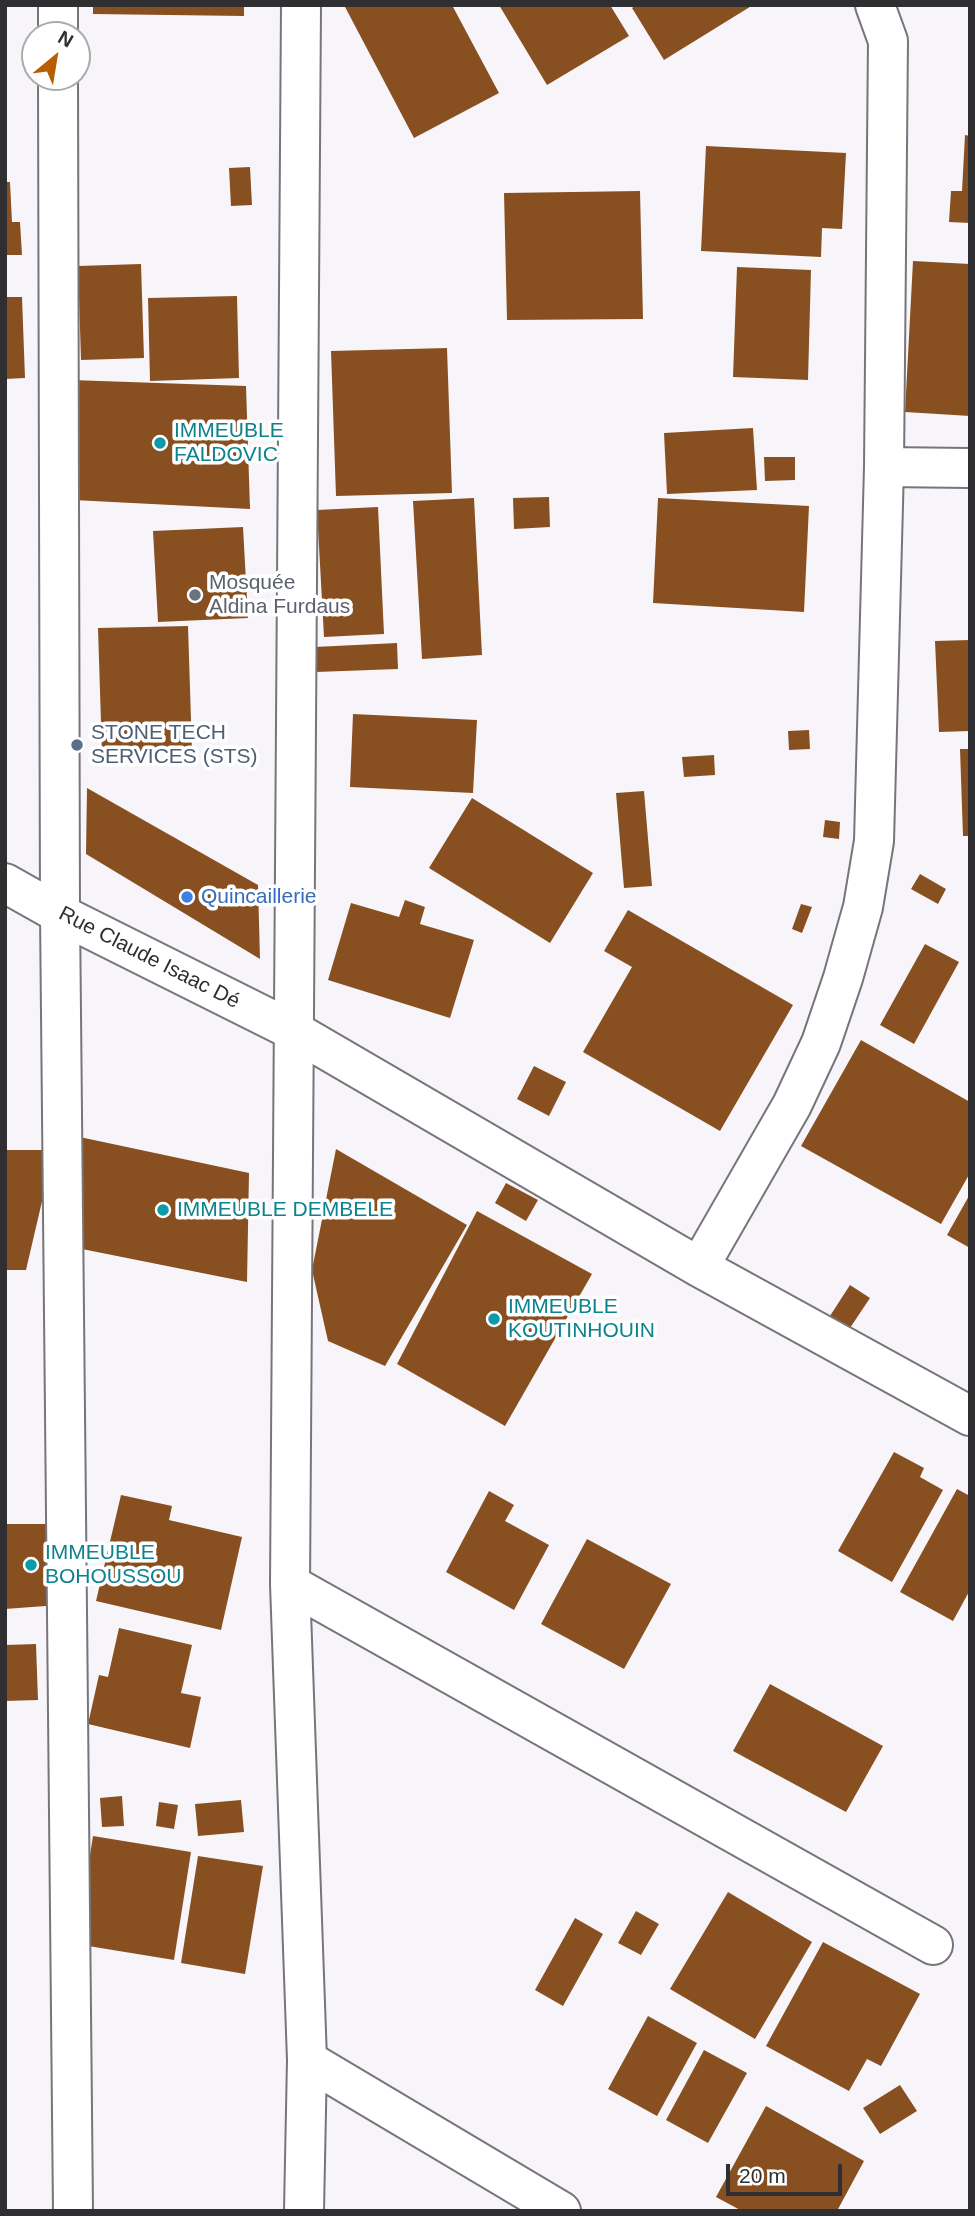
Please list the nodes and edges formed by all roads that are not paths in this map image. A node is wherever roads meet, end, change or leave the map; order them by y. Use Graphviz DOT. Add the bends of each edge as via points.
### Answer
graph roads {
  1 [pos="301,5"];
  2 [pos="875,5"];
  3 [pos="58,91"];
  4 [pos="884,467"];
  5 [pos="970,468"];
  6 [pos="5,883"];
  7 [pos="60,914"];
  8 [pos="293,1031"];
  9 [pos="699,1267"];
  10 [pos="970,1416"];
  11 [pos="290,1584"];
  12 [pos="933,1945"];
  13 [pos="307,2060"];
  14 [pos="73,2211"];
  15 [pos="304,2211"];
  16 [pos="561,2211"];
  1 -- 8 [label="street"];
  2 -- 4 [label="street" via="888,41"];
  3 -- 7 [label="street"];
  4 -- 5 [label="street"];
  4 -- 9 [label="street" via="874,841 863,907 821,1043 792,1105"];
  6 -- 7 [label="street, Rue Claude Isaac Dé"];
  7 -- 8 [label="street, Rue Claude Isaac Dé"];
  7 -- 14 [label="street"];
  8 -- 9 [label="street, Rue Claude Isaac Dé"];
  8 -- 11 [label="street"];
  9 -- 10 [label="street, Rue Claude Isaac Dé"];
  11 -- 12 [label="street"];
  11 -- 13 [label="street"];
  13 -- 15 [label="street"];
  13 -- 16 [label="street"];
}
